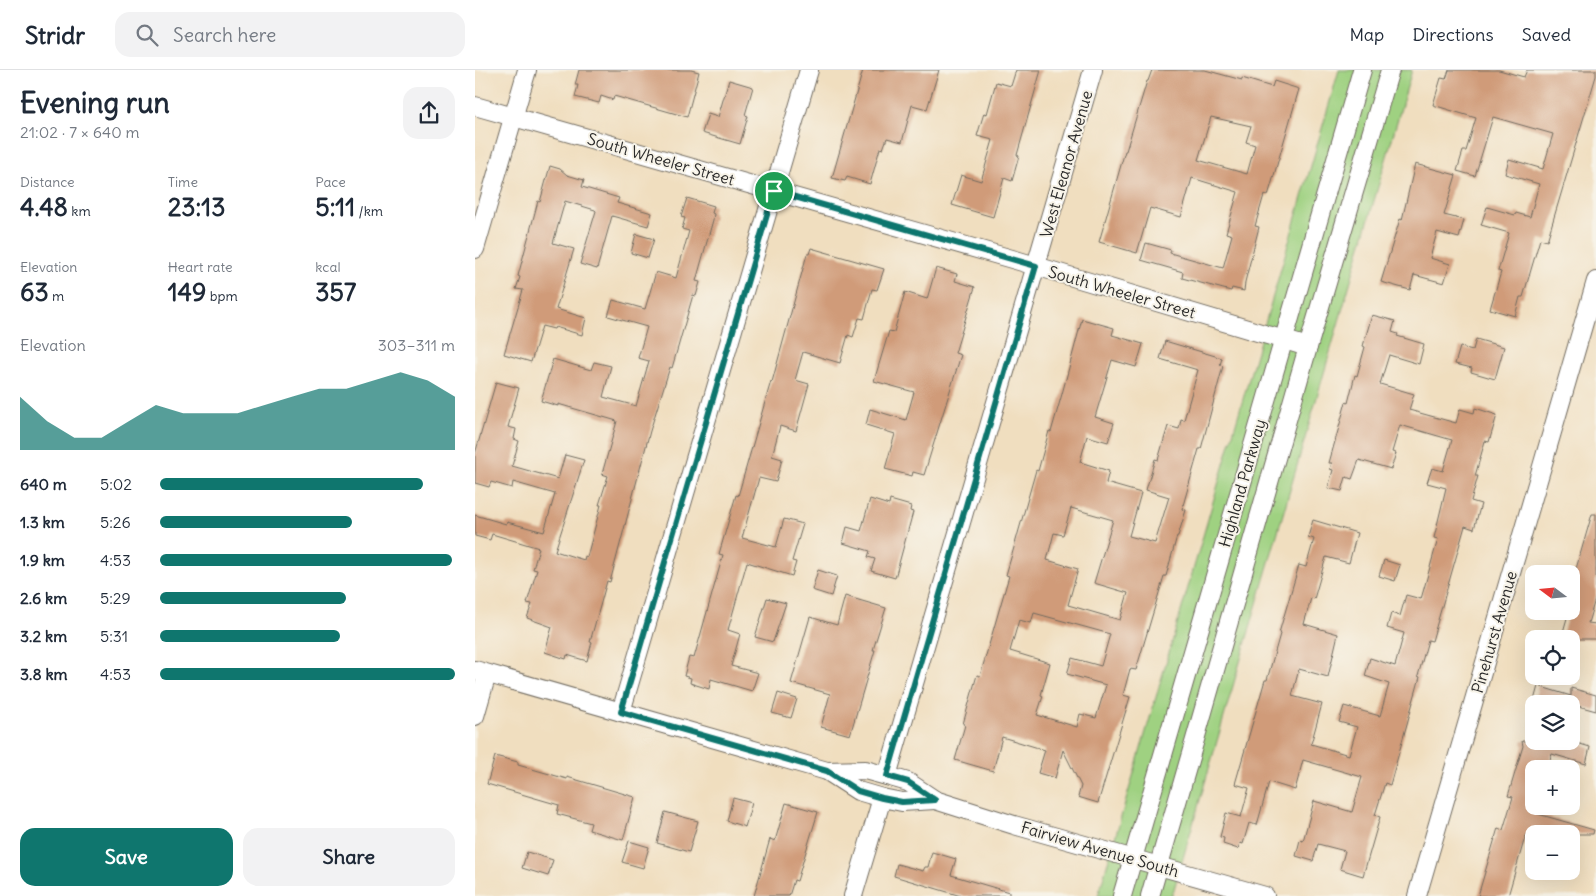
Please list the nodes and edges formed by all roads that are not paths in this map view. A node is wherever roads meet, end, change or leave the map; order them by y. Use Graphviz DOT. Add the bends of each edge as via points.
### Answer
graph roads {
  1 [pos="527,70"];
  2 [pos="809,70"];
  3 [pos="1093,70"];
  4 [pos="1363,70"];
  5 [pos="1390,70"];
  6 [pos="475,106"];
  7 [pos="513,117"];
  8 [pos="774,191"];
  9 [pos="475,249"];
  10 [pos="1036,266"];
  11 [pos="1596,281"];
  12 [pos="1284,340"];
  13 [pos="1308,347"];
  14 [pos="481,672"];
  15 [pos="621,712"];
  16 [pos="475,716"];
  17 [pos="827,771"];
  18 [pos="887,776"];
  19 [pos="882,798"];
  20 [pos="935,800"];
  21 [pos="1133,859"];
  22 [pos="1159,866"];
  23 [pos="853,896"];
  24 [pos="1122,896"];
  25 [pos="1150,896"];
  26 [pos="1265,896"];
  27 [pos="1417,896"];
  1 -- 7 [label="street"];
  2 -- 8 [label="street"];
  3 -- 10 [label="street, West Eleanor Avenue"];
  4 -- 12 [label="street, Highland Parkway"];
  5 -- 13 [label="street, Highland Parkway"];
  6 -- 7 [label="street, South Wheeler Street"];
  7 -- 8 [label="street, South Wheeler Street"];
  7 -- 9 [label="street"];
  8 -- 10 [label="street, South Wheeler Street"];
  8 -- 15 [label="street"];
  10 -- 12 [label="street, South Wheeler Street"];
  10 -- 18 [label="street, West Eleanor Avenue"];
  11 -- 27 [label="street, Pinehurst Avenue"];
  12 -- 13 [label="street, South Wheeler Street"];
  12 -- 21 [label="street, Highland Parkway"];
  13 -- 22 [label="street, Highland Parkway"];
  14 -- 15 [label="street, Fairview Avenue South"];
  14 -- 16 [label="street"];
  15 -- 17 [label="street, Fairview Avenue South"];
  17 -- 18 [label="street, Fairview Avenue South" via="865,770"];
  17 -- 19 [label="street, Fairview Avenue South" via="858,791"];
  18 -- 20 [label="street, Fairview Avenue South" via="908,782"];
  19 -- 20 [label="street, Fairview Avenue South" via="902,802"];
  19 -- 23 [label="street"];
  20 -- 21 [label="street, Fairview Avenue South"];
  21 -- 22 [label="street, Fairview Avenue South"];
  21 -- 24 [label="street, Highland Parkway"];
  22 -- 25 [label="street, Highland Parkway"];
  22 -- 26 [label="street, Fairview Avenue South"];
}
